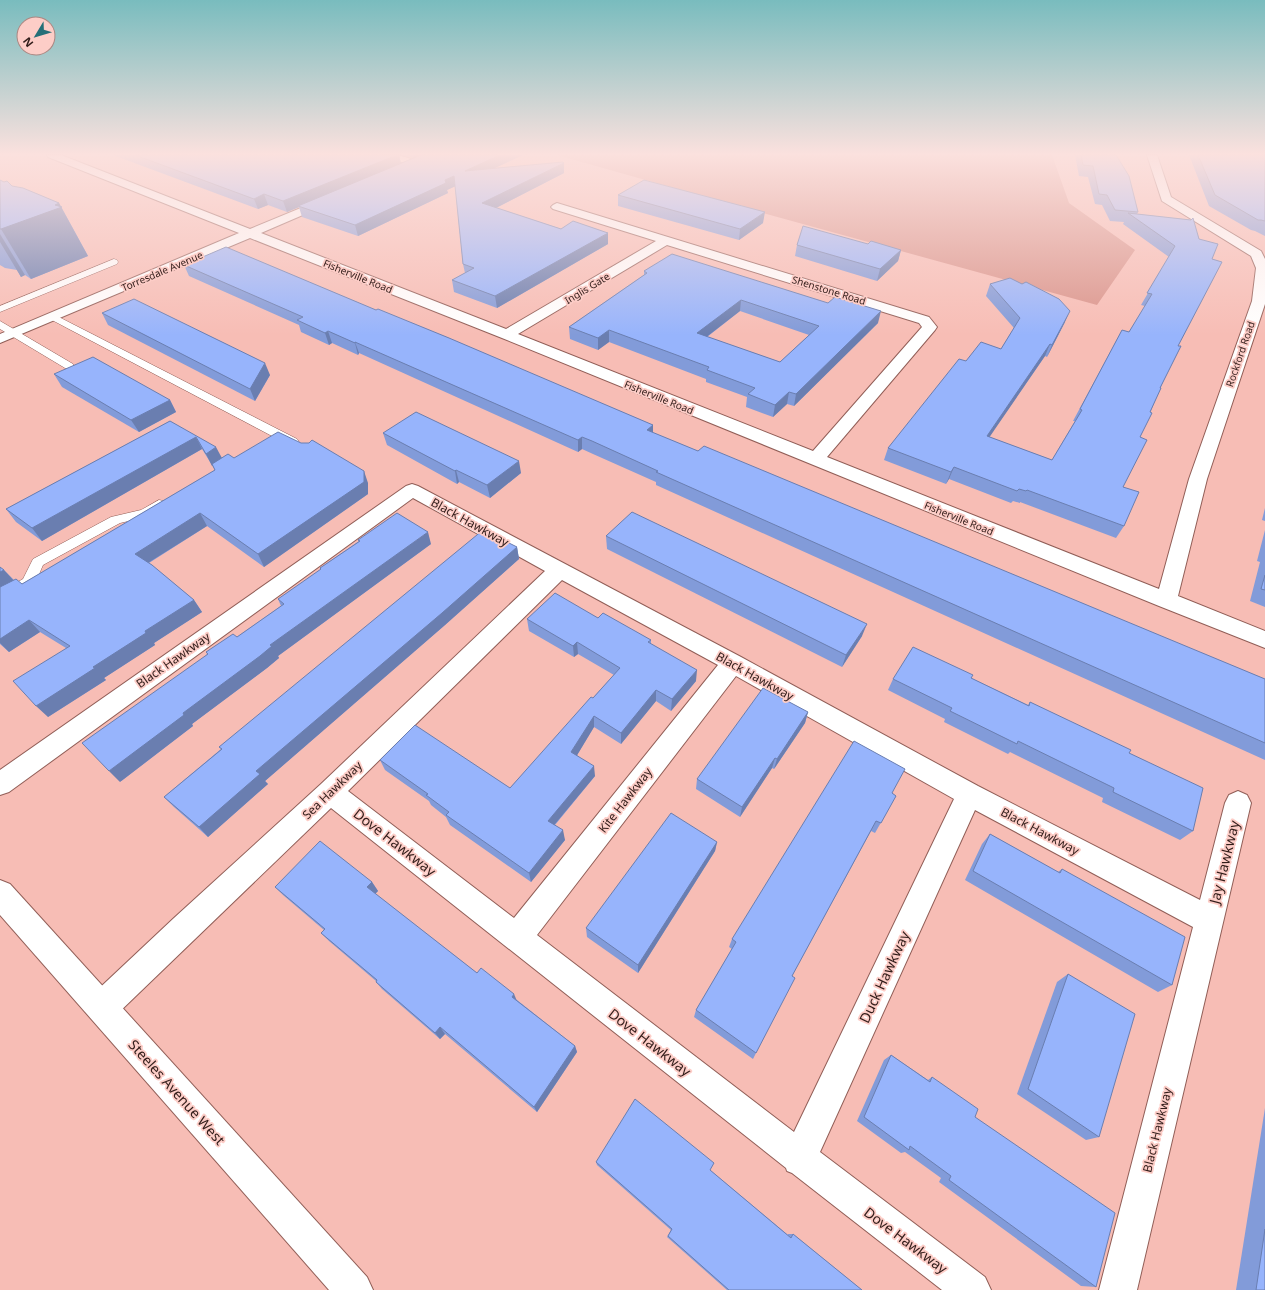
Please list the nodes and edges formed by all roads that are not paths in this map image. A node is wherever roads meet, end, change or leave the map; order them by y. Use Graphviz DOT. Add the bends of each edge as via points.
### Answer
graph roads {
  1 [pos="205,215"];
  2 [pos="292,215"];
  3 [pos="584,215"];
  4 [pos="1193,215"];
  5 [pos="250,233"];
  6 [pos="667,240"];
  7 [pos="1261,255"];
  8 [pos="114,262"];
  9 [pos="0,309"];
  10 [pos="53,317"];
  11 [pos="0,324"];
  12 [pos="13,334"];
  13 [pos="507,335"];
  14 [pos="0,339"];
  15 [pos="69,366"];
  16 [pos="277,434"];
  17 [pos="264,442"];
  18 [pos="303,447"];
  19 [pos="815,460"];
  20 [pos="172,497"];
  21 [pos="559,570"];
  22 [pos="0,599"];
  23 [pos="1166,601"];
  24 [pos="1265,640"];
  25 [pos="733,664"];
  26 [pos="0,784"];
  27 [pos="330,792"];
  28 [pos="969,794"];
  29 [pos="1238,803"];
  30 [pos="0,894"];
  31 [pos="1209,920"];
  32 [pos="517,937"];
  33 [pos="102,1007"];
  34 [pos="799,1159"];
  35 [pos="354,1290"];
  36 [pos="972,1290"];
  37 [pos="1118,1290"];
  1 -- 5 [label="street, Fisherville Road"];
  2 -- 5 [label="street, Torresdale Avenue"];
  3 -- 6 [label="street, Shenstone Road"];
  4 -- 7 [label="street, Rockford Road"];
  5 -- 10 [label="street, Torresdale Avenue"];
  5 -- 13 [label="street, Fisherville Road"];
  6 -- 13 [label="street, Inglis Gate"];
  6 -- 19 [label="street, Shenstone Road" via="924,320 930,327"];
  7 -- 23 [label="street, Rockford Road" via="1264,268 1259,301 1198,479"];
  8 -- 9 [label="lane"];
  10 -- 12 [label="street, Torresdale Avenue"];
  10 -- 16 [label="lane"];
  11 -- 12 [label="lane"];
  12 -- 14 [label="street, Torresdale Avenue"];
  12 -- 15 [label="lane"];
  13 -- 19 [label="street, Fisherville Road"];
  16 -- 17 [label="lane"];
  16 -- 18 [label="lane"];
  19 -- 23 [label="street, Fisherville Road"];
  20 -- 22 [label="lane" via="145,512 116,520 38,562 29,582"];
  21 -- 25 [label="street, Black Hawkway"];
  21 -- 26 [label="street, Black Hawkway" via="412,490"];
  21 -- 27 [label="street, Sea Hawkway"];
  23 -- 24 [label="street, Fisherville Road"];
  25 -- 28 [label="street, Black Hawkway"];
  25 -- 32 [label="street, Kite Hawkway"];
  27 -- 32 [label="street, Dove Hawkway"];
  27 -- 33 [label="street, Sea Hawkway"];
  28 -- 31 [label="street, Black Hawkway"];
  28 -- 34 [label="street, Duck Hawkway"];
  29 -- 31 [label="street, Jay Hawkway"];
  30 -- 33 [label="street, Steeles Avenue West"];
  31 -- 37 [label="street, Black Hawkway"];
  32 -- 34 [label="street, Dove Hawkway"];
  33 -- 35 [label="street, Steeles Avenue West"];
  34 -- 36 [label="street, Dove Hawkway"];
}
